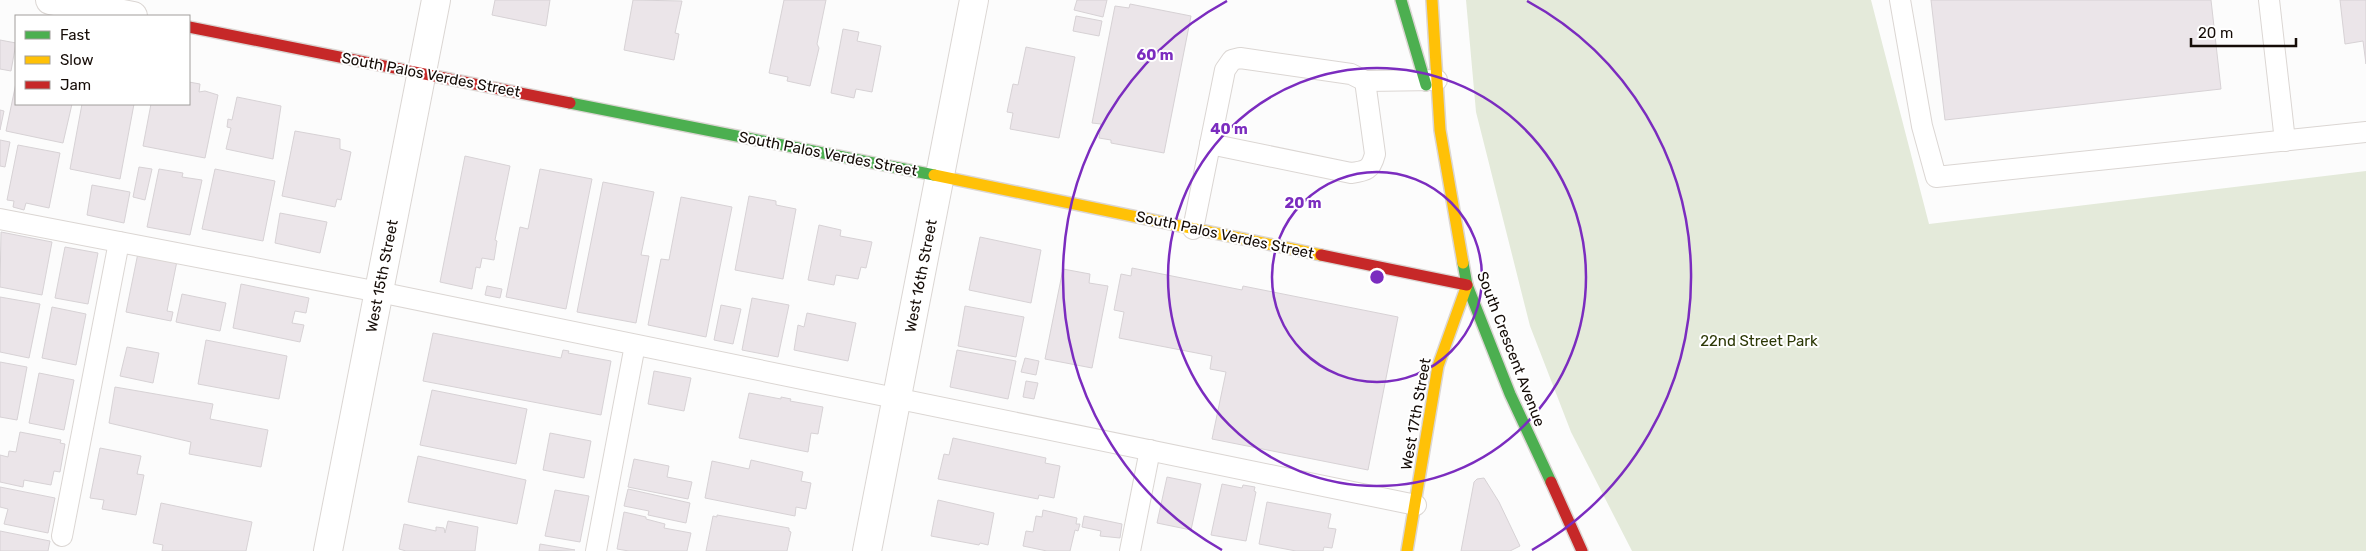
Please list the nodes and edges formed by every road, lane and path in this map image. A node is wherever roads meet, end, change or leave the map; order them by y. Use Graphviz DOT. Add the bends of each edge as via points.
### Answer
graph roads {
  1 [pos="50,0"];
  2 [pos="436,0"];
  3 [pos="974,0"];
  4 [pos="1401,0"];
  5 [pos="1432,0"];
  6 [pos="1900,0"];
  7 [pos="2269,0"];
  8 [pos="128,15"];
  9 [pos="190,27"];
  10 [pos="421,73"];
  11 [pos="1431,80"];
  12 [pos="1364,81"];
  13 [pos="2366,132"];
  14 [pos="2285,141"];
  15 [pos="1210,144"];
  16 [pos="940,176"];
  17 [pos="0,219"];
  18 [pos="1193,229"];
  19 [pos="119,242"];
  20 [pos="1467,285"];
  21 [pos="378,292"];
  22 [pos="635,345"];
  23 [pos="896,400"];
  24 [pos="1150,450"];
  25 [pos="1416,505"];
  26 [pos="62,536"];
  27 [pos="328,551"];
  28 [pos="596,551"];
  29 [pos="867,551"];
  30 [pos="1130,551"];
  31 [pos="1406,551"];
  32 [pos="1582,551"];
  1 -- 8 [label="street"];
  2 -- 10 [label="street, West 15th Street"];
  3 -- 16 [label="street, West 16th Street"];
  4 -- 11 [label="street"];
  5 -- 11 [label="street, South Crescent Avenue"];
  6 -- 14 [label="lane" via="1922,126 1936,177"];
  7 -- 14 [label="lane"];
  9 -- 10 [label="street, South Palos Verdes Street"];
  10 -- 16 [label="street, South Palos Verdes Street"];
  10 -- 21 [label="street, West 15th Street"];
  11 -- 12 [label="lane"];
  11 -- 20 [label="street, South Crescent Avenue"];
  12 -- 15 [label="lane" via="1351,74 1296,65 1240,58 1232,60 1225,70"];
  12 -- 15 [label="lane" via="1375,154 1366,171 1351,173"];
  13 -- 14 [label="lane"];
  15 -- 18 [label="lane"];
  16 -- 18 [label="street, South Palos Verdes Street"];
  16 -- 23 [label="street, West 16th Street"];
  17 -- 19 [label="lane"];
  18 -- 20 [label="street, South Palos Verdes Street"];
  19 -- 21 [label="lane"];
  19 -- 26 [label="lane"];
  20 -- 25 [label="street, West 17th Street" via="1438,366"];
  20 -- 32 [label="street, South Crescent Avenue" via="1510,394"];
  21 -- 22 [label="lane"];
  21 -- 27 [label="street, West 15th Street"];
  22 -- 23 [label="lane"];
  22 -- 28 [label="lane"];
  23 -- 24 [label="lane"];
  23 -- 29 [label="street, West 16th Street"];
  24 -- 25 [label="lane"];
  24 -- 30 [label="lane"];
  25 -- 31 [label="street, West 17th Street"];
}
